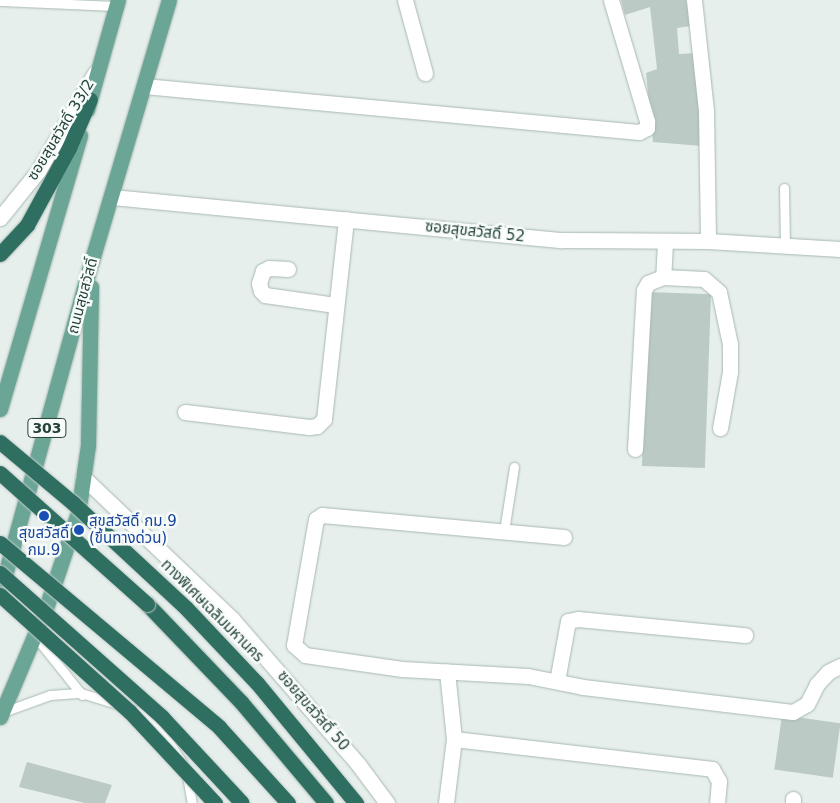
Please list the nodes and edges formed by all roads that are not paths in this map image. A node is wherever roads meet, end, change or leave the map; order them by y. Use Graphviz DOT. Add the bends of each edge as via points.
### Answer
graph roads {
  1 [pos="169,0"];
  2 [pos="405,0"];
  3 [pos="611,0"];
  4 [pos="694,0"];
  5 [pos="0,1"];
  6 [pos="117,3"];
  7 [pos="100,64"];
  8 [pos="425,73"];
  9 [pos="144,86"];
  10 [pos="90,99"];
  11 [pos="784,188"];
  12 [pos="112,197"];
  13 [pos="0,218"];
  14 [pos="346,219"];
  15 [pos="708,241"];
  16 [pos="665,243"];
  17 [pos="786,246"];
  18 [pos="840,249"];
  19 [pos="0,254"];
  20 [pos="91,263"];
  21 [pos="288,269"];
  22 [pos="664,277"];
  23 [pos="335,305"];
  24 [pos="0,409"];
  25 [pos="185,412"];
  26 [pos="720,428"];
  27 [pos="0,442"];
  28 [pos="635,449"];
  29 [pos="514,467"];
  30 [pos="0,473"];
  31 [pos="83,477"];
  32 [pos="504,531"];
  33 [pos="564,537"];
  34 [pos="0,543"];
  35 [pos="0,574"];
  36 [pos="0,594"];
  37 [pos="34,635"];
  38 [pos="745,636"];
  39 [pos="840,666"];
  40 [pos="447,672"];
  41 [pos="557,681"];
  42 [pos="82,695"];
  43 [pos="1,714"];
  44 [pos="454,739"];
  45 [pos="190,801"];
  46 [pos="215,803"];
  47 [pos="242,803"];
  48 [pos="288,803"];
  49 [pos="326,803"];
  50 [pos="356,803"];
  51 [pos="387,803"];
  52 [pos="446,803"];
  53 [pos="717,803"];
  1 -- 9 [label="main road, ถนนสุขสวัสดิ์ / 303"];
  2 -- 8 [label="street"];
  3 -- 9 [label="street" via="647,121 647,128 638,132"];
  4 -- 15 [label="street" via="706,111"];
  5 -- 6 [label="lane"];
  6 -- 7 [label="main road"];
  7 -- 10 [label="main road"];
  7 -- 13 [label="street, ซอยสุขสวัสดิ์ 33/2" via="38,170"];
  9 -- 12 [label="main road, ถนนสุขสวัสดิ์ / 303"];
  10 -- 19 [label="highway" via="69,148 27,225"];
  10 -- 24 [label="main road"];
  11 -- 17 [label="lane"];
  12 -- 14 [label="street, ซอยสุขสวัสดิ์ 52"];
  12 -- 20 [label="main road, ถนนสุขสวัสดิ์ / 303"];
  14 -- 16 [label="street, ซอยสุขสวัสดิ์ 52" via="562,240"];
  14 -- 23 [label="street"];
  15 -- 16 [label="street, ซอยสุขสวัสดิ์ 52"];
  15 -- 17 [label="street, ซอยสุขสวัสดิ์ 52"];
  16 -- 22 [label="street"];
  17 -- 18 [label="street, ซอยสุขสวัสดิ์ 52"];
  20 -- 31 [label="main road" via="88,444"];
  20 -- 36 [label="main road, ถนนสุขสวัสดิ์ / 303"];
  21 -- 23 [label="street" via="269,268 263,271 259,283 261,291 266,295"];
  22 -- 26 [label="street" via="704,279 719,292 730,344 728,390"];
  22 -- 28 [label="street" via="648,283 644,290"];
  23 -- 25 [label="street" via="324,419 317,426"];
  27 -- 50 [label="highway, ทางพิเศษเฉลิมมหานคร, bridge" via="73,503 186,608 258,683"];
  29 -- 32 [label="lane"];
  30 -- 49 [label="highway, bridge" via="96,556 180,636"];
  31 -- 37 [label="main road" via="78,512"];
  31 -- 51 [label="street, ซอยสุขสวัสดิ์ 50" via="232,619 358,764"];
  32 -- 33 [label="street"];
  32 -- 40 [label="street" via="332,514 316,519 293,638 298,650 305,654 374,665"];
  34 -- 48 [label="highway, bridge" via="219,727"];
  35 -- 47 [label="highway, bridge" via="162,717"];
  36 -- 46 [label="highway, bridge" via="130,712"];
  37 -- 42 [label="lane"];
  37 -- 43 [label="main road"];
  38 -- 41 [label="street" via="578,619 568,621"];
  39 -- 41 [label="street" via="828,672 817,684 807,704 793,712 583,687"];
  40 -- 41 [label="street"];
  40 -- 44 [label="street"];
  42 -- 43 [label="lane" via="50,695"];
  42 -- 45 [label="lane" via="136,710 159,727 176,749 187,772"];
  44 -- 52 [label="street"];
  44 -- 53 [label="street" via="712,769 719,781"];
}
